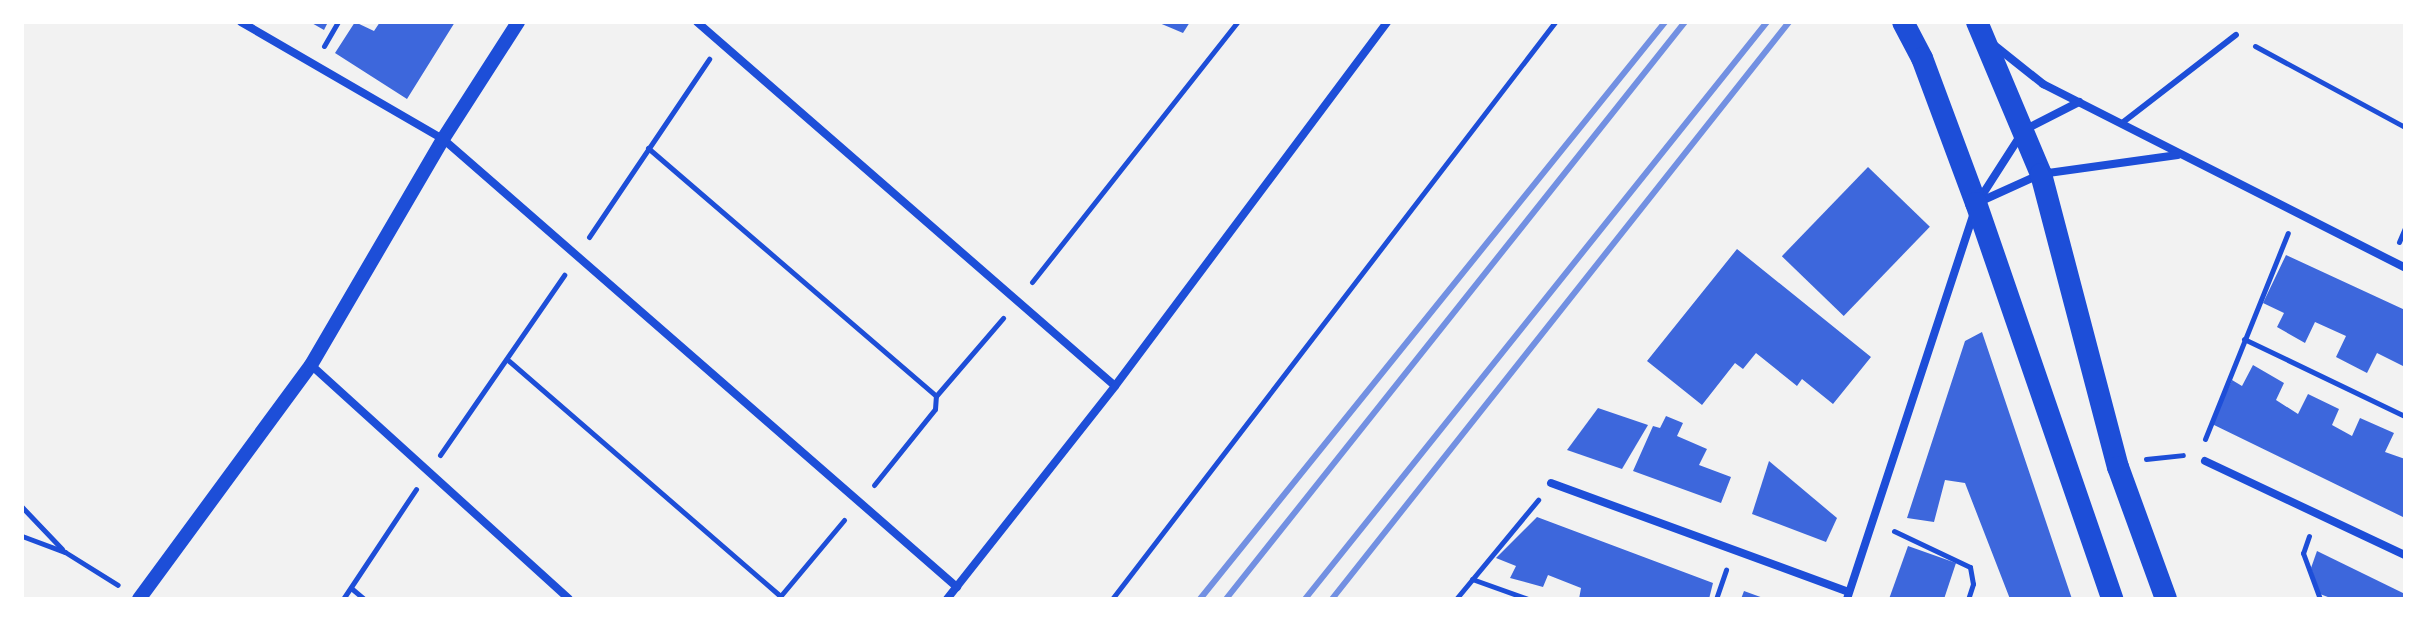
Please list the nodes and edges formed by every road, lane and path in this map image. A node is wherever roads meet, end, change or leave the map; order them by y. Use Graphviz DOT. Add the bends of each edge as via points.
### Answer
graph roads {
  1 [pos="241,22"];
  2 [pos="518,22"];
  3 [pos="697,22"];
  4 [pos="1387,22"];
  5 [pos="1555,22"];
  6 [pos="1903,22"];
  7 [pos="1982,31"];
  8 [pos="2236,35"];
  9 [pos="721,42"];
  10 [pos="2079,102"];
  11 [pos="2122,123"];
  12 [pos="2405,127"];
  13 [pos="2024,130"];
  14 [pos="443,139"];
  15 [pos="648,148"];
  16 [pos="2179,155"];
  17 [pos="2041,174"];
  18 [pos="1976,203"];
  19 [pos="2296,215"];
  20 [pos="577,256"];
  21 [pos="2405,268"];
  22 [pos="2244,339"];
  23 [pos="509,361"];
  24 [pos="311,365"];
  25 [pos="1115,386"];
  26 [pos="936,396"];
  27 [pos="2405,416"];
  28 [pos="2205,461"];
  29 [pos="2118,467"];
  30 [pos="428,471"];
  31 [pos="1551,483"];
  32 [pos="22,507"];
  33 [pos="2317,514"];
  34 [pos="1875,522"];
  35 [pos="22,536"];
  36 [pos="65,552"];
  37 [pos="2405,555"];
  38 [pos="1472,579"];
  39 [pos="957,587"];
  40 [pos="351,588"];
  41 [pos="779,595"];
  42 [pos="1848,595"];
  43 [pos="139,599"];
  44 [pos="343,599"];
  45 [pos="364,599"];
  46 [pos="569,599"];
  47 [pos="947,599"];
  48 [pos="1112,599"];
  49 [pos="1456,599"];
  50 [pos="1528,599"];
  51 [pos="1968,599"];
  52 [pos="2112,599"];
  53 [pos="2166,599"];
  54 [pos="2320,599"];
  1 -- 14 [label="street"];
  2 -- 14 [label="street"];
  3 -- 9 [label="street"];
  4 -- 25 [label="street"];
  5 -- 48 [label="path"];
  6 -- 18 [label="highway" via="1922,58"];
  7 -- 10 [label="street" via="2043,84"];
  7 -- 13 [label="highway"];
  8 -- 11 [label="lane"];
  8 -- 12 [label="path"];
  9 -- 15 [label="path"];
  9 -- 25 [label="street"];
  10 -- 11 [label="street"];
  10 -- 13 [label="street"];
  11 -- 16 [label="street"];
  13 -- 17 [label="highway"];
  13 -- 18 [label="street"];
  14 -- 20 [label="street"];
  14 -- 24 [label="street"];
  15 -- 20 [label="path"];
  15 -- 26 [label="path"];
  16 -- 17 [label="street"];
  16 -- 19 [label="street"];
  17 -- 18 [label="street"];
  17 -- 29 [label="highway"];
  18 -- 34 [label="street"];
  18 -- 52 [label="highway"];
  19 -- 21 [label="street"];
  19 -- 22 [label="path"];
  20 -- 23 [label="path"];
  20 -- 39 [label="street"];
  22 -- 27 [label="path"];
  22 -- 28 [label="path" via="2205,435"];
  23 -- 30 [label="path"];
  23 -- 41 [label="path"];
  24 -- 30 [label="street"];
  24 -- 43 [label="street"];
  25 -- 39 [label="street"];
  28 -- 29 [label="path" via="2173,452"];
  28 -- 33 [label="street"];
  29 -- 53 [label="highway"];
  30 -- 40 [label="path"];
  30 -- 46 [label="street"];
  31 -- 38 [label="path"];
  31 -- 42 [label="street"];
  32 -- 36 [label="path"];
  33 -- 37 [label="street"];
  33 -- 54 [label="path" via="2303,553"];
  34 -- 42 [label="street"];
  34 -- 51 [label="path" via="1963,561 1973,575"];
  35 -- 36 [label="path"];
  36 -- 43 [label="path"];
  38 -- 49 [label="path"];
  38 -- 50 [label="path"];
  39 -- 47 [label="street"];
  40 -- 44 [label="path"];
  40 -- 45 [label="path"];
}
